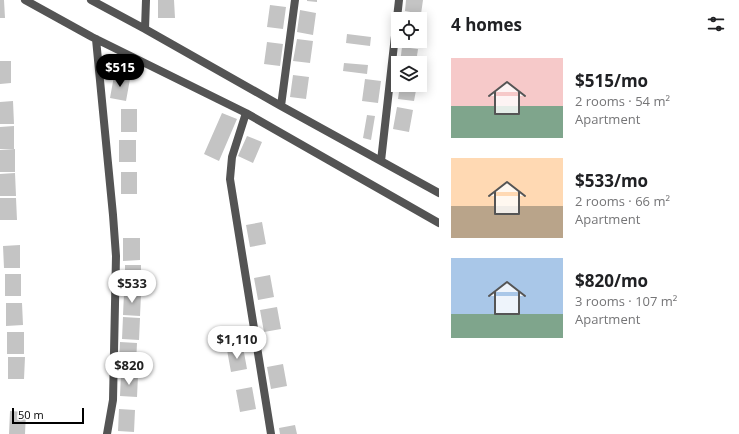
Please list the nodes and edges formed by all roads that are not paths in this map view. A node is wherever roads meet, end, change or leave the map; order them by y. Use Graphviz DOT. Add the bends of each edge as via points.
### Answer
graph roads {
  1 [pos="25,0"];
  2 [pos="91,0"];
  3 [pos="146,0"];
  4 [pos="295,0"];
  5 [pos="399,0"];
  6 [pos="145,29"];
  7 [pos="96,39"];
  8 [pos="281,106"];
  9 [pos="246,113"];
  10 [pos="381,161"];
  11 [pos="439,192"];
  12 [pos="439,223"];
  13 [pos="107,434"];
  14 [pos="271,434"];
  1 -- 7 [label="street"];
  2 -- 6 [label="street"];
  3 -- 6 [label="street"];
  4 -- 8 [label="street"];
  5 -- 10 [label="street"];
  6 -- 8 [label="street"];
  7 -- 9 [label="street"];
  7 -- 13 [label="street" via="116,256 113,400"];
  8 -- 10 [label="street"];
  9 -- 12 [label="street"];
  9 -- 14 [label="street" via="232,157 230,178"];
  10 -- 11 [label="street"];
}
